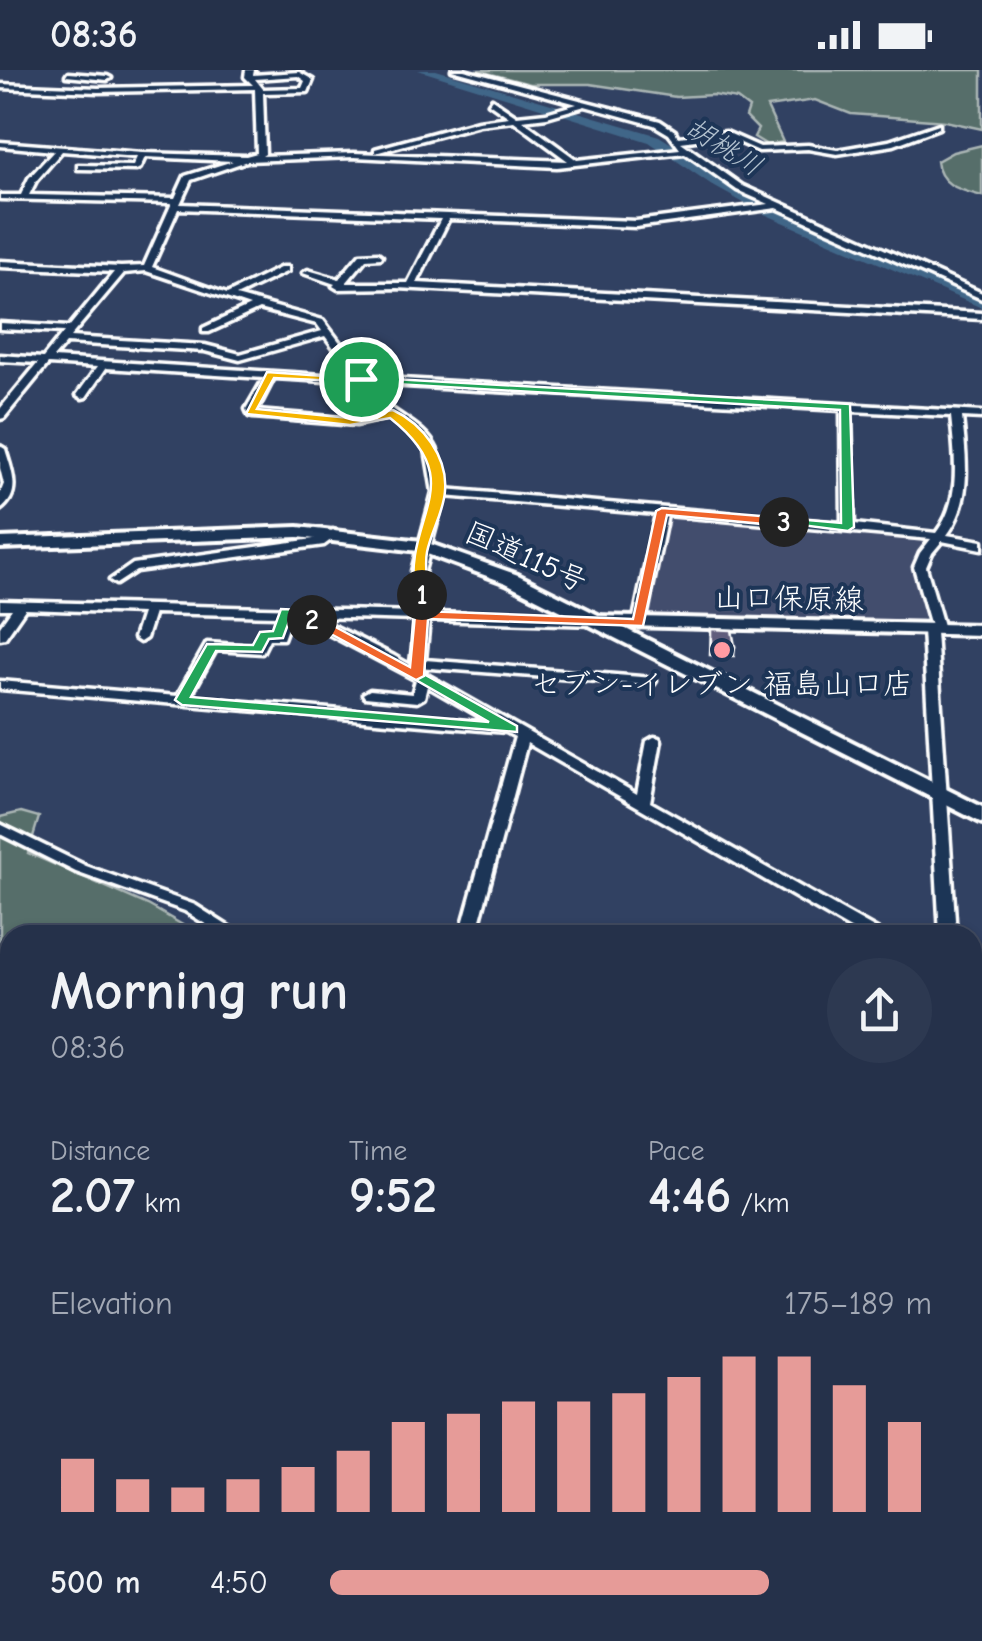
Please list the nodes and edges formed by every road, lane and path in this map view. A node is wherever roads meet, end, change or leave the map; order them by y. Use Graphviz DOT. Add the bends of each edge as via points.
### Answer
graph roads {
  1 [pos="118,70"];
  2 [pos="456,70"];
  3 [pos="250,74"];
  4 [pos="68,75"];
  5 [pos="107,78"];
  6 [pos="0,86"];
  7 [pos="259,89"];
  8 [pos="98,90"];
  9 [pos="492,101"];
  10 [pos="588,102"];
  11 [pos="654,112"];
  12 [pos="633,116"];
  13 [pos="513,118"];
  14 [pos="936,126"];
  15 [pos="674,140"];
  16 [pos="0,144"];
  17 [pos="61,148"];
  18 [pos="686,150"];
  19 [pos="142,155"];
  20 [pos="354,155"];
  21 [pos="251,159"];
  22 [pos="575,164"];
  23 [pos="81,167"];
  24 [pos="97,168"];
  25 [pos="0,197"];
  26 [pos="22,199"];
  27 [pos="83,200"];
  28 [pos="177,203"];
  29 [pos="774,206"];
  30 [pos="447,215"];
  31 [pos="378,256"];
  32 [pos="0,264"];
  33 [pos="147,268"];
  34 [pos="284,269"];
  35 [pos="122,270"];
  36 [pos="308,273"];
  37 [pos="341,283"];
  38 [pos="412,286"];
  39 [pos="982,296"];
  40 [pos="227,297"];
  41 [pos="257,306"];
  42 [pos="982,316"];
  43 [pos="0,326"];
  44 [pos="74,330"];
  45 [pos="206,330"];
  46 [pos="329,332"];
  47 [pos="64,340"];
  48 [pos="0,358"];
  49 [pos="46,360"];
  50 [pos="104,364"];
  51 [pos="271,374"];
  52 [pos="361,379"];
  53 [pos="82,395"];
  54 [pos="846,407"];
  55 [pos="393,414"];
  56 [pos="956,414"];
  57 [pos="982,415"];
  58 [pos="0,416"];
  59 [pos="0,449"];
  60 [pos="5,484"];
  61 [pos="439,492"];
  62 [pos="0,507"];
  63 [pos="662,511"];
  64 [pos="848,527"];
  65 [pos="333,534"];
  66 [pos="941,536"];
  67 [pos="0,543"];
  68 [pos="982,545"];
  69 [pos="422,546"];
  70 [pos="116,580"];
  71 [pos="0,605"];
  72 [pos="20,607"];
  73 [pos="149,609"];
  74 [pos="292,612"];
  75 [pos="422,615"];
  76 [pos="594,621"];
  77 [pos="638,623"];
  78 [pos="934,629"];
  79 [pos="982,630"];
  80 [pos="0,634"];
  81 [pos="140,638"];
  82 [pos="419,673"];
  83 [pos="649,681"];
  84 [pos="0,685"];
  85 [pos="370,694"];
  86 [pos="182,700"];
  87 [pos="516,732"];
  88 [pos="654,741"];
  89 [pos="938,794"];
  90 [pos="642,805"];
  91 [pos="982,816"];
  92 [pos="0,828"];
  93 [pos="218,925"];
  94 [pos="470,925"];
  95 [pos="855,925"];
  96 [pos="947,925"];
  1 -- 5 [label="street"];
  2 -- 10 [label="street"];
  3 -- 7 [label="street"];
  3 -- 7 [label="street" via="309,80 305,90"];
  4 -- 5 [label="street"];
  5 -- 8 [label="street"];
  6 -- 8 [label="street"];
  7 -- 8 [label="street"];
  7 -- 21 [label="street" via="262,152"];
  9 -- 13 [label="street"];
  10 -- 12 [label="street"];
  10 -- 13 [label="street"];
  11 -- 12 [label="street"];
  12 -- 15 [label="street" via="660,125"];
  13 -- 20 [label="street"];
  13 -- 22 [label="street"];
  14 -- 15 [label="street" via="891,144 837,152 759,149 726,134"];
  15 -- 18 [label="street"];
  16 -- 17 [label="street"];
  17 -- 19 [label="street"];
  17 -- 26 [label="street"];
  18 -- 22 [label="street"];
  18 -- 29 [label="street"];
  19 -- 21 [label="street"];
  19 -- 24 [label="street" via="136,168"];
  20 -- 21 [label="street"];
  20 -- 22 [label="street"];
  21 -- 28 [label="street" via="190,177"];
  23 -- 24 [label="street"];
  24 -- 27 [label="street"];
  25 -- 26 [label="street"];
  26 -- 27 [label="street"];
  27 -- 28 [label="street"];
  28 -- 30 [label="street"];
  28 -- 33 [label="street"];
  29 -- 30 [label="street" via="636,224"];
  29 -- 39 [label="street"];
  30 -- 38 [label="street"];
  31 -- 37 [label="street" via="363,256"];
  32 -- 35 [label="street"];
  33 -- 35 [label="street"];
  33 -- 40 [label="street"];
  34 -- 40 [label="street"];
  35 -- 44 [label="street"];
  36 -- 37 [label="street"];
  37 -- 38 [label="street"];
  38 -- 42 [label="street"];
  40 -- 41 [label="street"];
  41 -- 45 [label="street"];
  41 -- 46 [label="street" via="320,322"];
  43 -- 44 [label="street"];
  44 -- 47 [label="street"];
  46 -- 47 [label="street" via="240,357 205,348"];
  46 -- 52 [label="street"];
  47 -- 49 [label="street"];
  48 -- 49 [label="street"];
  49 -- 50 [label="street"];
  49 -- 58 [label="street"];
  50 -- 51 [label="street"];
  50 -- 53 [label="street"];
  51 -- 52 [label="street"];
  51 -- 55 [label="street" via="253,414 356,422"];
  52 -- 54 [label="street"];
  52 -- 55 [label="street"];
  54 -- 56 [label="street"];
  54 -- 64 [label="street"];
  55 -- 61 [label="street" via="431,449"];
  56 -- 57 [label="street"];
  56 -- 66 [label="street" via="962,482"];
  59 -- 60 [label="street"];
  60 -- 62 [label="street"];
  61 -- 63 [label="street"];
  61 -- 69 [label="street"];
  63 -- 64 [label="street"];
  63 -- 77 [label="street"];
  64 -- 66 [label="street"];
  65 -- 67 [label="highway, 国道115号"];
  65 -- 69 [label="highway, 国道115号"];
  65 -- 70 [label="street" via="324,541 133,568"];
  66 -- 68 [label="street"];
  66 -- 78 [label="street" via="920,566"];
  69 -- 75 [label="street"];
  69 -- 76 [label="highway, 国道115号" via="496,571"];
  71 -- 72 [label="street"];
  72 -- 73 [label="street"];
  72 -- 80 [label="street"];
  73 -- 74 [label="street" via="246,604"];
  73 -- 81 [label="street"];
  74 -- 75 [label="street"];
  74 -- 82 [label="street"];
  74 -- 86 [label="street" via="278,636 264,635 258,650 212,646"];
  75 -- 76 [label="street"];
  75 -- 82 [label="street"];
  76 -- 77 [label="main road, 山口保原線"];
  76 -- 89 [label="highway, 国道115号"];
  77 -- 78 [label="main road, 山口保原線"];
  78 -- 79 [label="main road, 山口保原線"];
  78 -- 89 [label="street"];
  82 -- 83 [label="street"];
  82 -- 85 [label="street" via="417,698"];
  82 -- 87 [label="street"];
  84 -- 86 [label="street"];
  86 -- 87 [label="street"];
  87 -- 90 [label="street"];
  87 -- 94 [label="street"];
  88 -- 90 [label="street"];
  89 -- 91 [label="highway, 国道115号"];
  89 -- 96 [label="street"];
  90 -- 95 [label="street"];
  92 -- 93 [label="street"];
}
